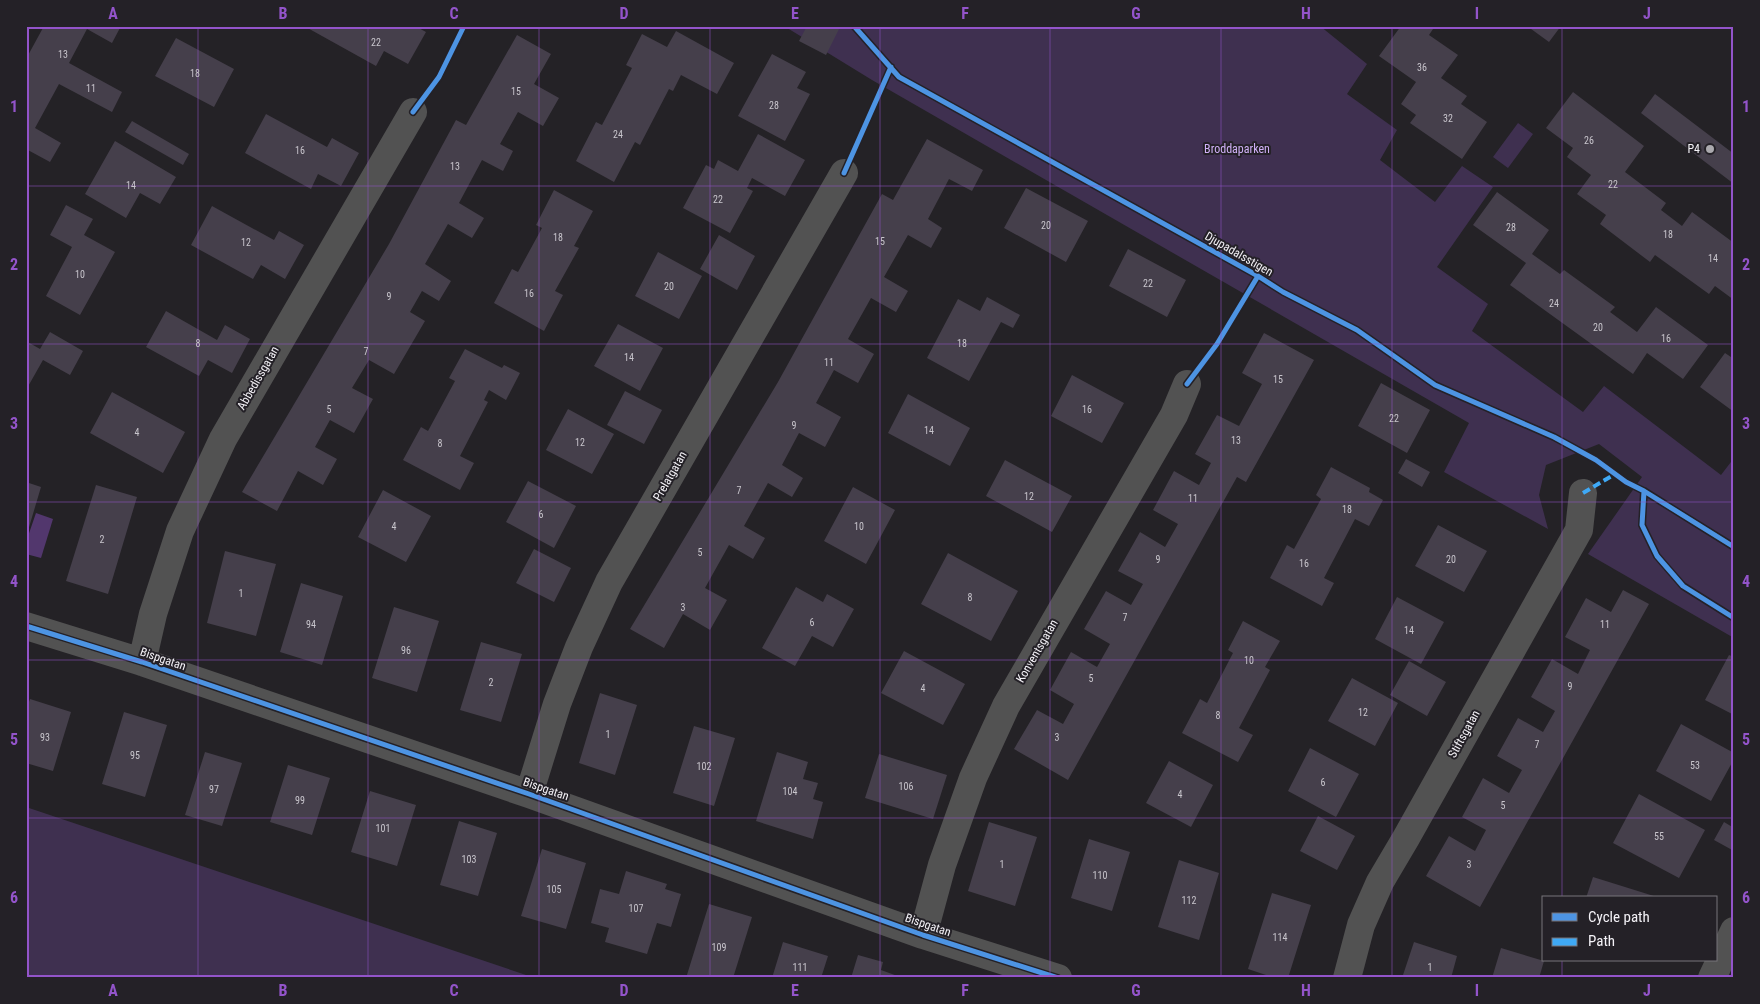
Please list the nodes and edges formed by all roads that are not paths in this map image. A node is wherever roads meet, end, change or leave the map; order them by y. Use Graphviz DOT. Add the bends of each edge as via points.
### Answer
graph roads {
  1 [pos="413,112"];
  2 [pos="844,173"];
  3 [pos="1187,384"];
  4 [pos="1583,493"];
  5 [pos="26,626"];
  6 [pos="142,662"];
  7 [pos="529,794"];
  8 [pos="1734,931"];
  9 [pos="923,935"];
  10 [pos="1058,978"];
  11 [pos="1347,978"];
  12 [pos="1712,978"];
  1 -- 6 [label="street, Abbedissgatan" via="223,439 180,531 153,614"];
  2 -- 7 [label="street, Prelatgatan" via="609,582 557,704"];
  3 -- 9 [label="street, Konventsgatan" via="1174,415 1006,706 973,778 942,865"];
  4 -- 11 [label="street, Stiftsgatan" via="1579,530 1380,882 1361,925"];
  5 -- 6 [label="street, Bispgatan"];
  6 -- 7 [label="street, Bispgatan"];
  7 -- 9 [label="street, Bispgatan"];
  8 -- 12 [label="street"];
  9 -- 10 [label="street, Bispgatan"];
}
